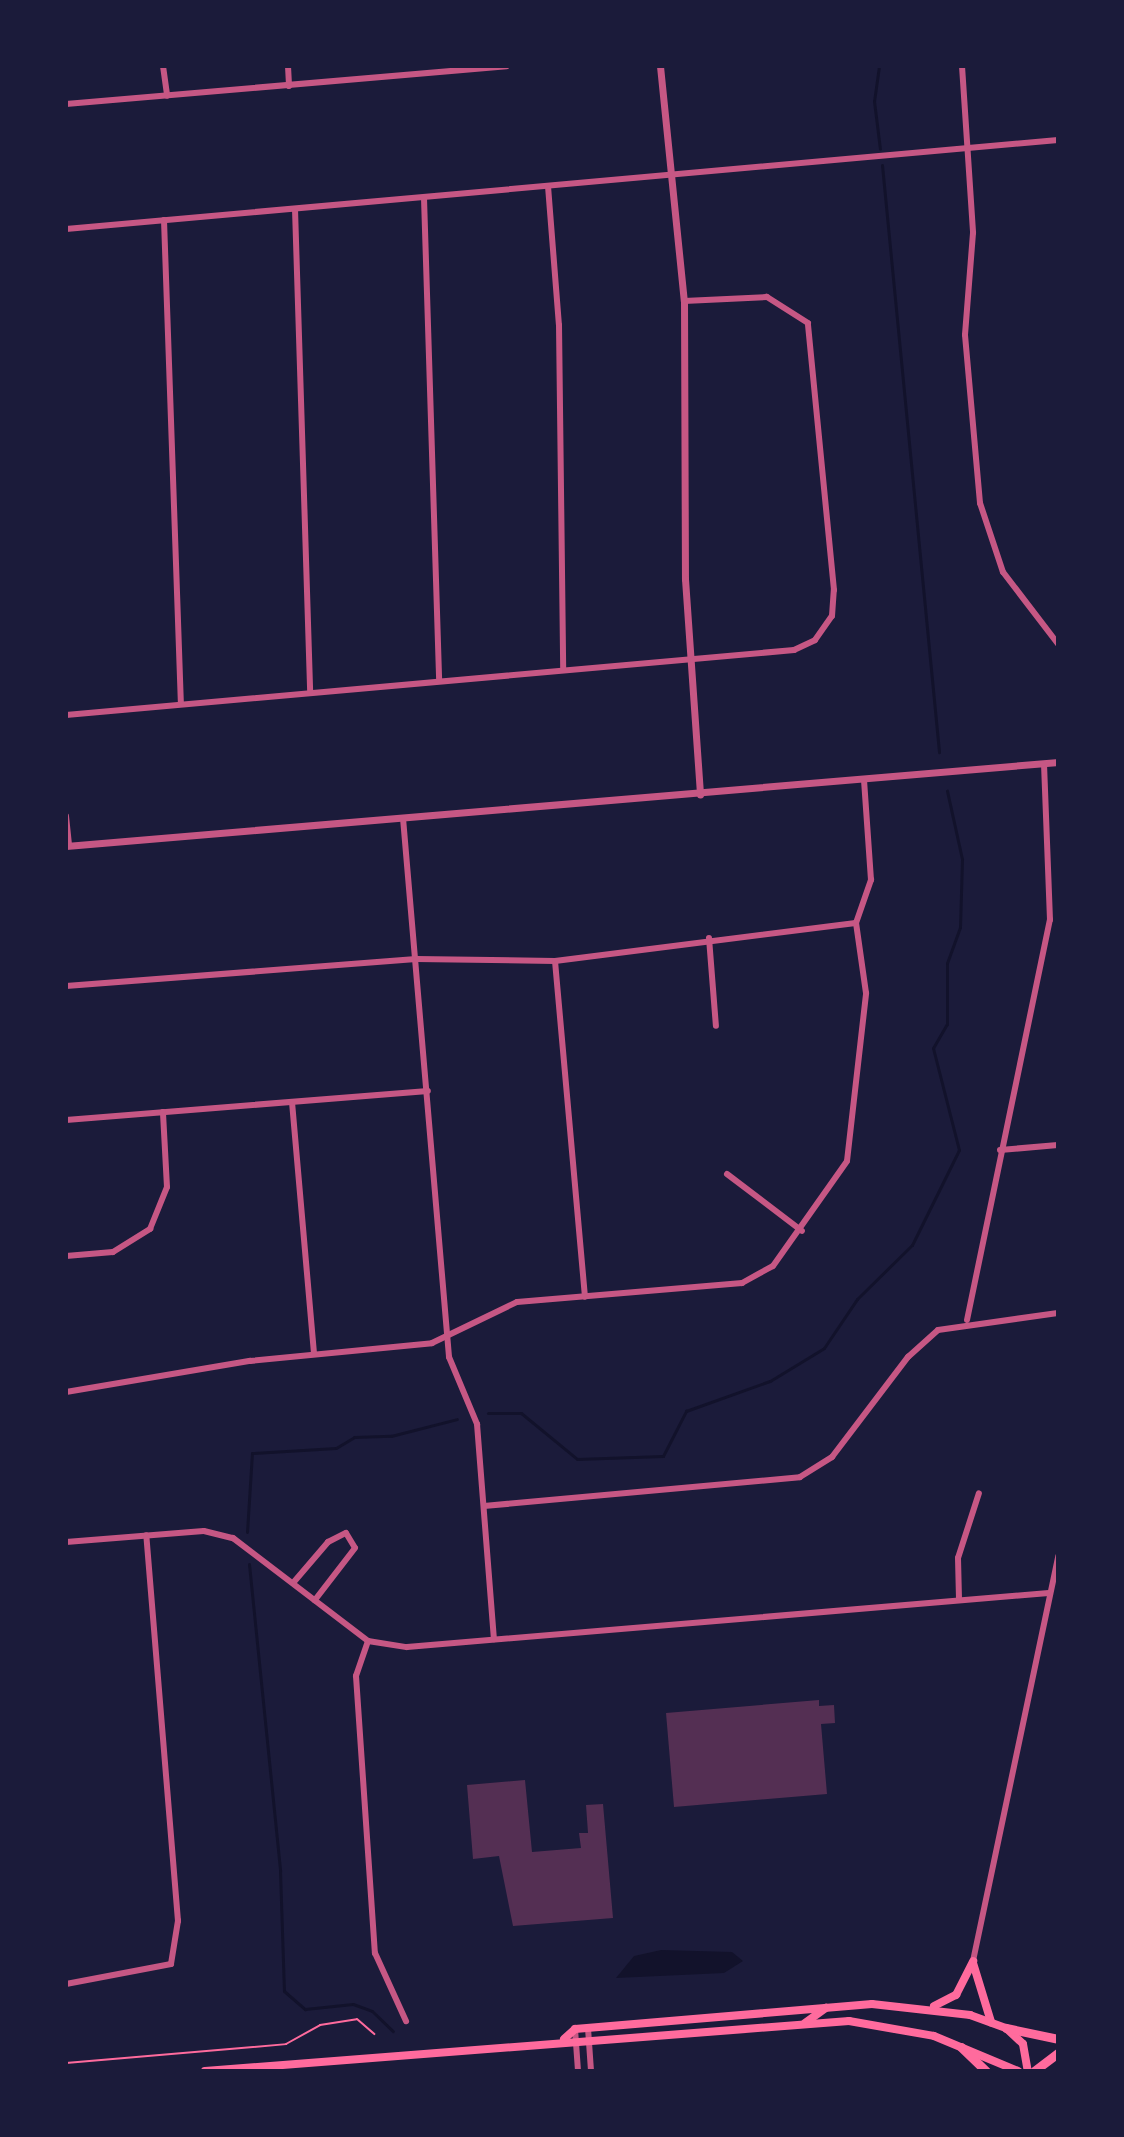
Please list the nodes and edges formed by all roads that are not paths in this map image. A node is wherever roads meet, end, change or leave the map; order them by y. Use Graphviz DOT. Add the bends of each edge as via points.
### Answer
graph roads {
  1 [pos="163,66"];
  2 [pos="288,66"];
  3 [pos="506,66"];
  4 [pos="660,66"];
  5 [pos="962,66"];
  6 [pos="412,70"];
  7 [pos="289,86"];
  8 [pos="167,96"];
  9 [pos="66,104"];
  10 [pos="1058,140"];
  11 [pos="967,148"];
  12 [pos="673,177"];
  13 [pos="548,186"];
  14 [pos="424,198"];
  15 [pos="295,209"];
  16 [pos="164,220"];
  17 [pos="66,229"];
  18 [pos="684,301"];
  19 [pos="1058,644"];
  20 [pos="691,658"];
  21 [pos="563,669"];
  22 [pos="439,680"];
  23 [pos="310,691"];
  24 [pos="181,702"];
  25 [pos="66,715"];
  26 [pos="1058,762"];
  27 [pos="1044,764"];
  28 [pos="864,780"];
  29 [pos="700,794"];
  30 [pos="66,816"];
  31 [pos="403,818"];
  32 [pos="68,846"];
  33 [pos="856,923"];
  34 [pos="709,938"];
  35 [pos="416,959"];
  36 [pos="555,961"];
  37 [pos="66,986"];
  38 [pos="716,1026"];
  39 [pos="428,1091"];
  40 [pos="292,1102"];
  41 [pos="163,1112"];
  42 [pos="66,1120"];
  43 [pos="1058,1145"];
  44 [pos="1000,1150"];
  45 [pos="727,1174"];
  46 [pos="802,1231"];
  47 [pos="66,1256"];
  48 [pos="585,1297"];
  49 [pos="1058,1313"];
  50 [pos="967,1320"];
  51 [pos="448,1335"];
  52 [pos="314,1354"];
  53 [pos="66,1392"];
  54 [pos="979,1493"];
  55 [pos="484,1506"];
  56 [pos="146,1535"];
  57 [pos="66,1542"];
  58 [pos="1058,1556"];
  59 [pos="293,1583"];
  60 [pos="1049,1593"];
  61 [pos="959,1599"];
  62 [pos="315,1600"];
  63 [pos="494,1639"];
  64 [pos="368,1641"];
  65 [pos="973,1961"];
  66 [pos="66,1984"];
  67 [pos="826,2008"];
  68 [pos="928,2008"];
  69 [pos="406,2021"];
  70 [pos="991,2023"];
  71 [pos="793,2027"];
  72 [pos="588,2028"];
  73 [pos="1006,2028"];
  74 [pos="575,2029"];
  75 [pos="564,2039"];
  76 [pos="1058,2039"];
  77 [pos="577,2044"];
  78 [pos="590,2044"];
  79 [pos="961,2047"];
  80 [pos="1058,2053"];
  81 [pos="314,2066"];
  82 [pos="205,2071"];
  83 [pos="578,2071"];
  84 [pos="591,2071"];
  85 [pos="986,2071"];
  86 [pos="1018,2071"];
  87 [pos="1031,2071"];
  1 -- 8 [label="street"];
  2 -- 7 [label="street"];
  3 -- 6 [label="street"];
  4 -- 12 [label="street"];
  5 -- 11 [label="street"];
  6 -- 7 [label="street"];
  7 -- 8 [label="street"];
  8 -- 9 [label="street"];
  10 -- 11 [label="street"];
  11 -- 12 [label="street"];
  11 -- 19 [label="street" via="973,233 965,326 980,503 1003,572"];
  12 -- 13 [label="street"];
  12 -- 18 [label="street"];
  13 -- 14 [label="street"];
  13 -- 21 [label="street" via="559,325"];
  14 -- 15 [label="street"];
  14 -- 22 [label="street"];
  15 -- 16 [label="street"];
  15 -- 23 [label="street"];
  16 -- 17 [label="street"];
  16 -- 24 [label="street"];
  18 -- 20 [label="street"];
  18 -- 20 [label="street" via="767,297 808,323 834,590 832,616 815,640 794,650"];
  20 -- 21 [label="street"];
  20 -- 29 [label="street"];
  21 -- 22 [label="street"];
  22 -- 23 [label="street"];
  23 -- 24 [label="street"];
  24 -- 25 [label="street"];
  26 -- 27 [label="street"];
  27 -- 28 [label="street"];
  27 -- 44 [label="street" via="1050,920"];
  28 -- 29 [label="street"];
  28 -- 33 [label="street" via="871,880"];
  29 -- 31 [label="street"];
  30 -- 32 [label="street"];
  31 -- 32 [label="street"];
  31 -- 35 [label="street"];
  33 -- 34 [label="street"];
  33 -- 46 [label="street" via="866,993 847,1161"];
  34 -- 36 [label="street"];
  34 -- 38 [label="street"];
  35 -- 36 [label="street"];
  35 -- 37 [label="street"];
  35 -- 39 [label="street"];
  36 -- 48 [label="street"];
  39 -- 40 [label="street"];
  39 -- 51 [label="street"];
  40 -- 41 [label="street"];
  40 -- 52 [label="street"];
  41 -- 42 [label="street"];
  41 -- 47 [label="street" via="167,1187 150,1229 113,1252"];
  43 -- 44 [label="street"];
  44 -- 50 [label="street"];
  45 -- 46 [label="street"];
  46 -- 48 [label="street" via="773,1266 742,1283"];
  48 -- 51 [label="street" via="491,1309"];
  49 -- 50 [label="street"];
  50 -- 55 [label="street" via="938,1330 908,1357 832,1457 800,1477"];
  51 -- 52 [label="street" via="432,1343"];
  51 -- 55 [label="street" via="453,1370 477,1424"];
  52 -- 53 [label="street"];
  54 -- 61 [label="street" via="958,1558"];
  55 -- 63 [label="street"];
  56 -- 57 [label="street"];
  56 -- 59 [label="street" via="204,1531 233,1538"];
  56 -- 66 [label="street" via="178,1921 171,1964"];
  58 -- 60 [label="street"];
  59 -- 62 [label="street"];
  59 -- 62 [label="street" via="328,1542 346,1533 355,1548"];
  60 -- 61 [label="street"];
  60 -- 65 [label="street"];
  61 -- 63 [label="street"];
  62 -- 64 [label="street"];
  63 -- 64 [label="street" via="407,1647"];
  64 -- 69 [label="street" via="356,1676 375,1953"];
  65 -- 68 [label="main road" via="956,1995"];
  65 -- 70 [label="main road"];
  67 -- 68 [label="main road"];
  67 -- 71 [label="main road"];
  67 -- 72 [label="main road"];
  68 -- 70 [label="main road"];
  70 -- 73 [label="main road"];
  71 -- 78 [label="main road"];
  71 -- 79 [label="main road" via="888,2024"];
  72 -- 74 [label="main road"];
  72 -- 78 [label="street"];
  73 -- 76 [label="main road"];
  73 -- 87 [label="main road" via="1023,2044"];
  74 -- 75 [label="main road"];
  74 -- 77 [label="street"];
  75 -- 77 [label="main road"];
  75 -- 81 [label="main road"];
  77 -- 78 [label="main road"];
  77 -- 83 [label="street"];
  78 -- 84 [label="street"];
  79 -- 85 [label="main road"];
  79 -- 86 [label="main road"];
  80 -- 87 [label="main road"];
  81 -- 82 [label="main road"];
}
